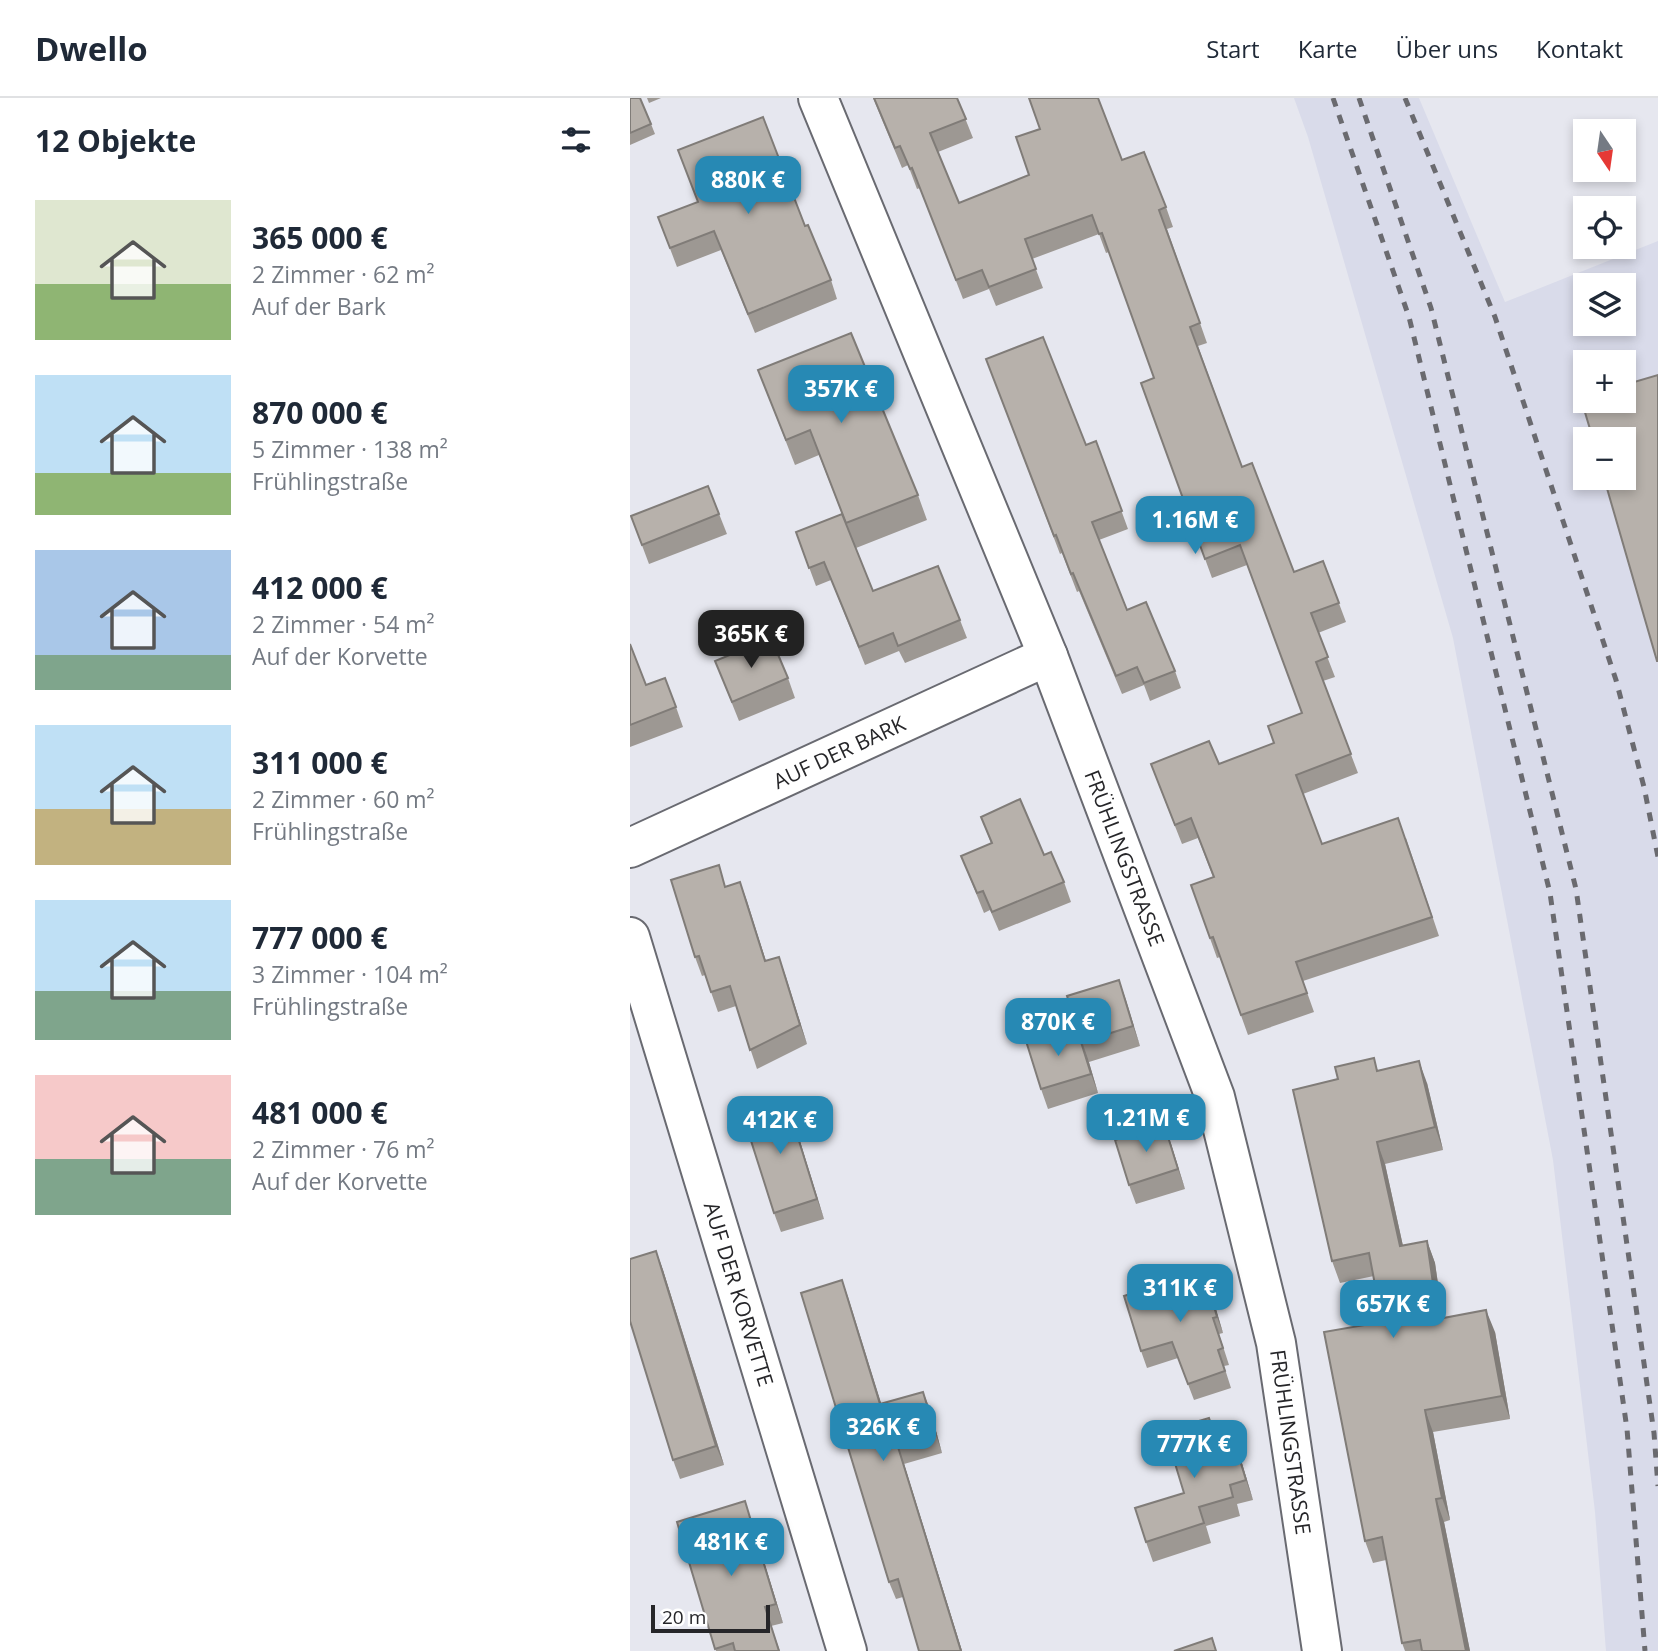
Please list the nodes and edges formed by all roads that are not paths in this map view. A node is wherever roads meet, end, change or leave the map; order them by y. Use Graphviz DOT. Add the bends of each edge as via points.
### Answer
graph roads {
  1 [pos="818,98"];
  2 [pos="1048,656"];
  3 [pos="630,848"];
  4 [pos="630,937"];
  5 [pos="847,1651"];
  6 [pos="1322,1651"];
  1 -- 2 [label="street, FRÜHLINGSTRASSE"];
  2 -- 3 [label="street, AUF DER BARK"];
  2 -- 6 [label="street, FRÜHLINGSTRASSE" via="1215,1097 1276,1343"];
  4 -- 5 [label="street, AUF DER KORVETTE"];
}
